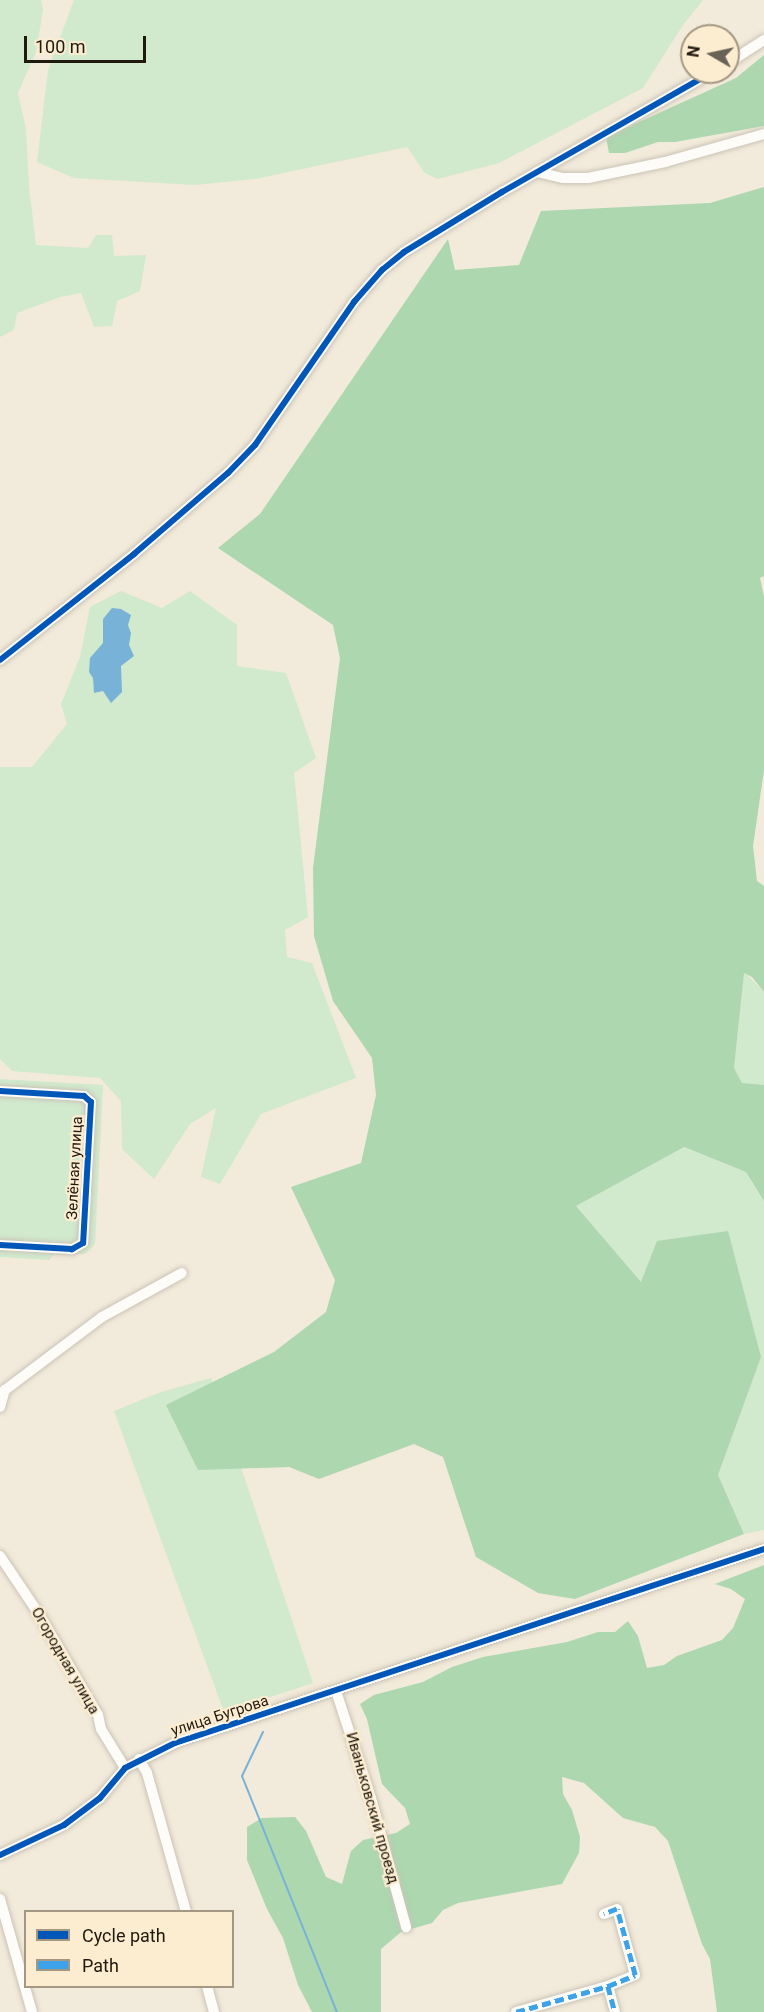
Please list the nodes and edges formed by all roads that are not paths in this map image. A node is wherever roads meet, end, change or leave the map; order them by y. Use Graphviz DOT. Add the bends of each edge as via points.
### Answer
graph roads {
  1 [pos="764,40"];
  2 [pos="740,55"];
  3 [pos="691,84"];
  4 [pos="764,134"];
  5 [pos="537,172"];
  6 [pos="0,660"];
  7 [pos="0,1091"];
  8 [pos="0,1245"];
  9 [pos="182,1273"];
  10 [pos="2,1387"];
  11 [pos="0,1407"];
  12 [pos="764,1549"];
  13 [pos="0,1556"];
  14 [pos="336,1691"];
  15 [pos="139,1759"];
  16 [pos="125,1768"];
  17 [pos="0,1855"];
  18 [pos="0,1899"];
  19 [pos="186,1910"];
  20 [pos="604,1914"];
  21 [pos="406,1927"];
  22 [pos="24,1984"];
  23 [pos="608,1986"];
  24 [pos="25,1988"];
  25 [pos="208,1988"];
  26 [pos="32,2012"];
  27 [pos="214,2012"];
  28 [pos="516,2012"];
  29 [pos="615,2012"];
  1 -- 2 [label="street"];
  3 -- 5 [label="street"];
  4 -- 5 [label="street" via="588,178"];
  5 -- 6 [label="street" via="424,239 382,270 354,303 255,445 228,473 135,554"];
  7 -- 8 [label="street, Зелёная улица" via="84,1095 91,1102 83,1243 72,1249"];
  9 -- 10 [label="street" via="102,1317"];
  10 -- 11 [label="street"];
  12 -- 14 [label="street, улица Бугрова"];
  13 -- 16 [label="street, Огородная улица" via="39,1614"];
  14 -- 15 [label="street, улица Бугрова" via="175,1743"];
  14 -- 21 [label="street, Иваньковский проезд" via="371,1798"];
  15 -- 16 [label="street, улица Бугрова"];
  15 -- 19 [label="street" via="147,1773"];
  16 -- 17 [label="street, улица Бугрова" via="100,1798 64,1824"];
  18 -- 22 [label="street"];
  20 -- 23 [label="street" via="617,1909 635,1975"];
  23 -- 28 [label="street"];
  23 -- 29 [label="street"];
  24 -- 26 [label="street"];
  25 -- 27 [label="street"];
}
